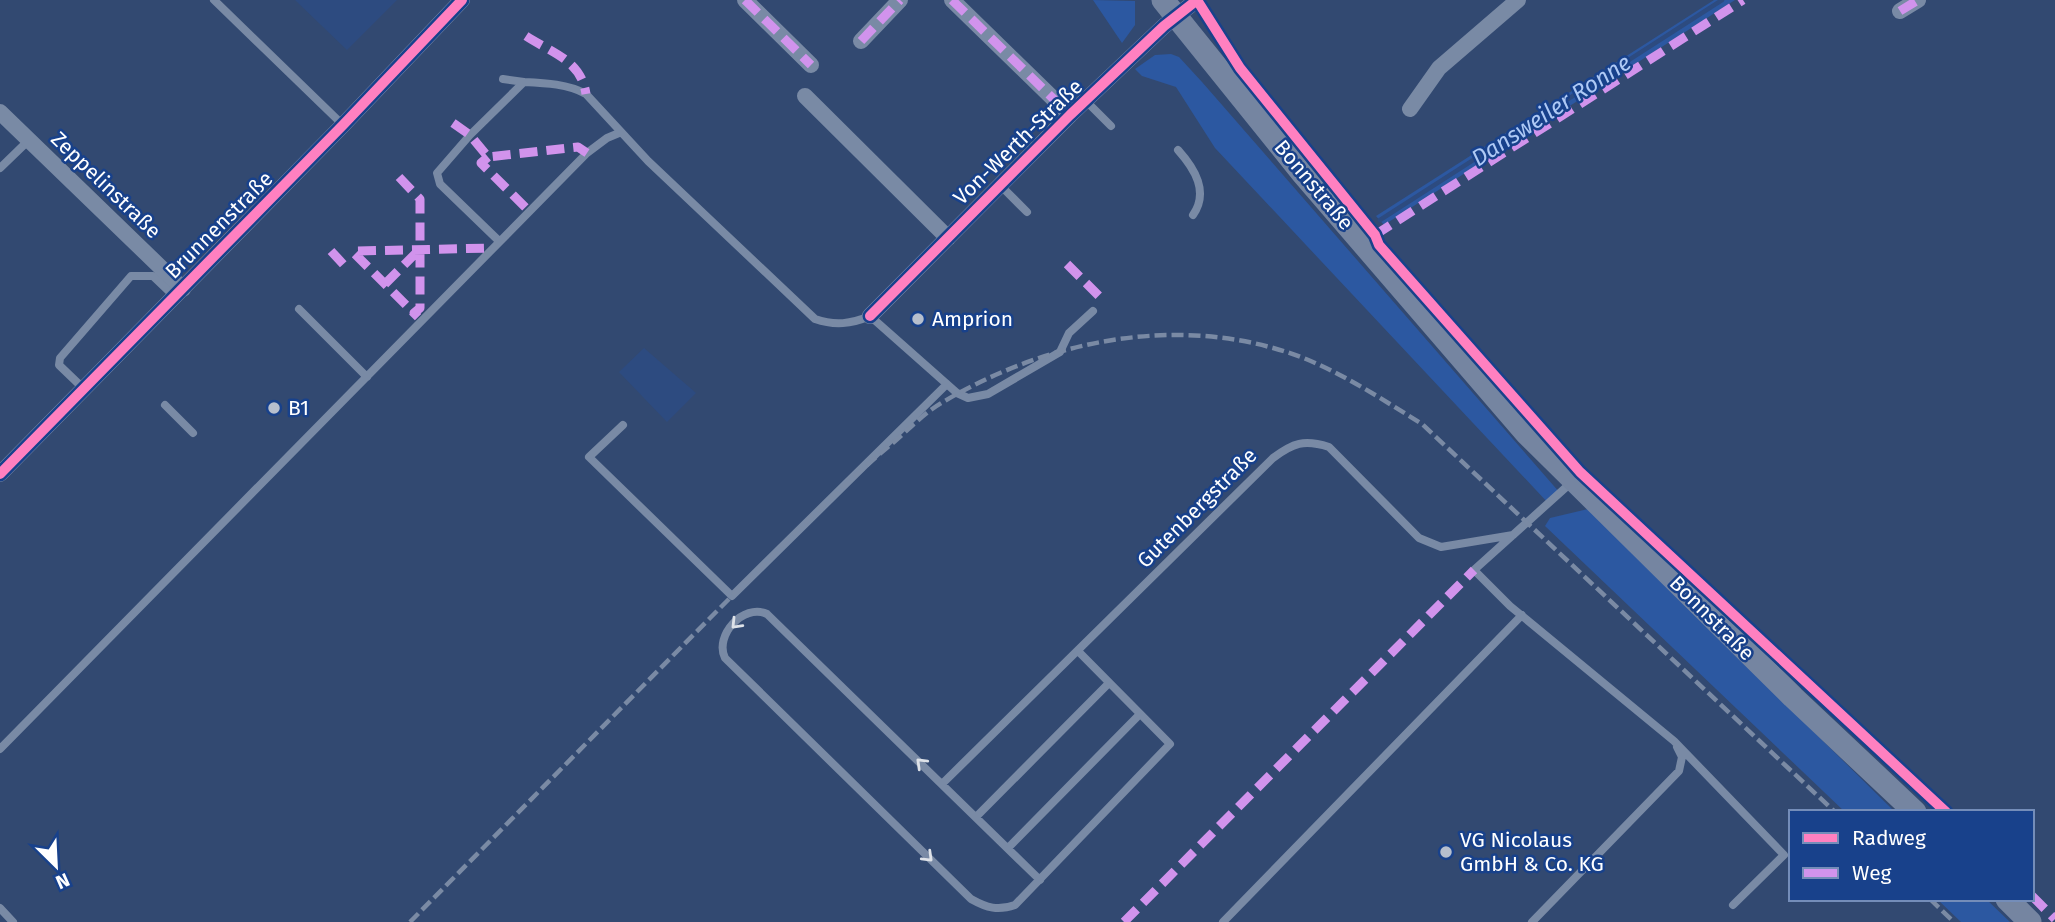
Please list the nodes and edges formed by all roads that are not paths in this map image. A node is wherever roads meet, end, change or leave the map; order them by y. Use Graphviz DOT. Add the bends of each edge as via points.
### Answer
graph roads {
  1 [pos="214,0"];
  2 [pos="462,0"];
  3 [pos="745,0"];
  4 [pos="900,0"];
  5 [pos="952,0"];
  6 [pos="1197,0"];
  7 [pos="1518,0"];
  8 [pos="1918,0"];
  9 [pos="1169,9"];
  10 [pos="1900,11"];
  11 [pos="861,41"];
  12 [pos="811,65"];
  13 [pos="503,79"];
  14 [pos="524,82"];
  15 [pos="805,96"];
  16 [pos="1087,102"];
  17 [pos="1410,109"];
  18 [pos="0,112"];
  19 [pos="1070,115"];
  20 [pos="343,125"];
  21 [pos="1111,126"];
  22 [pos="619,133"];
  23 [pos="29,140"];
  24 [pos="1178,150"];
  25 [pos="0,168"];
  26 [pos="1000,185"];
  27 [pos="1027,212"];
  28 [pos="1193,215"];
  29 [pos="948,238"];
  30 [pos="499,241"];
  31 [pos="179,293"];
  32 [pos="299,309"];
  33 [pos="1093,312"];
  34 [pos="870,316"];
  35 [pos="367,377"];
  36 [pos="947,384"];
  37 [pos="84,389"];
  38 [pos="164,405"];
  39 [pos="623,425"];
  40 [pos="193,433"];
  41 [pos="0,474"];
  42 [pos="1573,481"];
  43 [pos="1513,535"];
  44 [pos="1522,615"];
  45 [pos="1078,651"];
  46 [pos="1109,683"];
  47 [pos="1140,714"];
  48 [pos="1674,741"];
  49 [pos="0,748"];
  50 [pos="942,784"];
  51 [pos="1913,810"];
  52 [pos="976,817"];
  53 [pos="1008,848"];
  54 [pos="1040,880"];
  55 [pos="2009,901"];
  56 [pos="1733,905"];
  57 [pos="0,908"];
  58 [pos="13,922"];
  59 [pos="1223,922"];
  60 [pos="1532,922"];
  61 [pos="2030,922"];
  1 -- 20 [label="lane"];
  2 -- 20 [label="street, Brunnenstraße"];
  3 -- 12 [label="street"];
  4 -- 11 [label="street"];
  5 -- 19 [label="street, Von-Werth-Straße"];
  6 -- 9 [label="street, Von-Werth-Straße"];
  7 -- 17 [label="street" via="1439,68"];
  8 -- 10 [label="street"];
  9 -- 16 [label="street, Von-Werth-Straße"];
  9 -- 42 [label="main road, Bonnstraße" via="1312,184 1526,433"];
  13 -- 14 [label="lane"];
  14 -- 22 [label="lane" via="575,88 586,94"];
  14 -- 30 [label="lane" via="437,173 440,184"];
  15 -- 29 [label="street"];
  16 -- 19 [label="street, Von-Werth-Straße"];
  16 -- 21 [label="lane"];
  18 -- 23 [label="street, Zeppelinstraße"];
  19 -- 26 [label="street, Von-Werth-Straße"];
  20 -- 31 [label="street, Brunnenstraße"];
  22 -- 30 [label="lane" via="595,145"];
  22 -- 34 [label="lane" via="815,319 837,324"];
  23 -- 25 [label="lane"];
  23 -- 31 [label="street, Zeppelinstraße"];
  24 -- 28 [label="lane" via="1202,194"];
  26 -- 27 [label="lane"];
  26 -- 29 [label="street, Von-Werth-Straße"];
  29 -- 34 [label="street, Von-Werth-Straße"];
  30 -- 35 [label="lane"];
  31 -- 37 [label="street, Brunnenstraße"];
  31 -- 37 [label="lane" via="153,276 131,276 60,358 59,365"];
  32 -- 35 [label="lane"];
  33 -- 36 [label="lane" via="1069,333 1060,352 988,394 968,398"];
  34 -- 36 [label="lane"];
  35 -- 49 [label="lane"];
  36 -- 39 [label="lane" via="732,596 589,457"];
  37 -- 41 [label="street, Brunnenstraße"];
  38 -- 40 [label="lane"];
  42 -- 43 [label="lane"];
  42 -- 51 [label="main road, Bonnstraße"];
  43 -- 44 [label="lane" via="1474,570"];
  43 -- 45 [label="lane, Gutenbergstraße" via="1441,547 1430,543 1419,538 1329,447 1293,443"];
  44 -- 48 [label="lane"];
  44 -- 59 [label="lane"];
  45 -- 46 [label="lane"];
  45 -- 50 [label="lane, Gutenbergstraße"];
  46 -- 47 [label="lane"];
  46 -- 52 [label="lane"];
  47 -- 53 [label="lane"];
  47 -- 54 [label="lane" via="1170,744"];
  48 -- 56 [label="lane" via="1784,855"];
  48 -- 60 [label="lane" via="1682,757 1679,771"];
  50 -- 52 [label="lane"];
  50 -- 54 [label="lane, one-way" via="767,614 747,612 722,638 720,649 725,658 971,899 1002,909 1015,905"];
  52 -- 53 [label="lane"];
  53 -- 54 [label="lane"];
  55 -- 61 [label="main road"];
  57 -- 58 [label="lane"];
}
